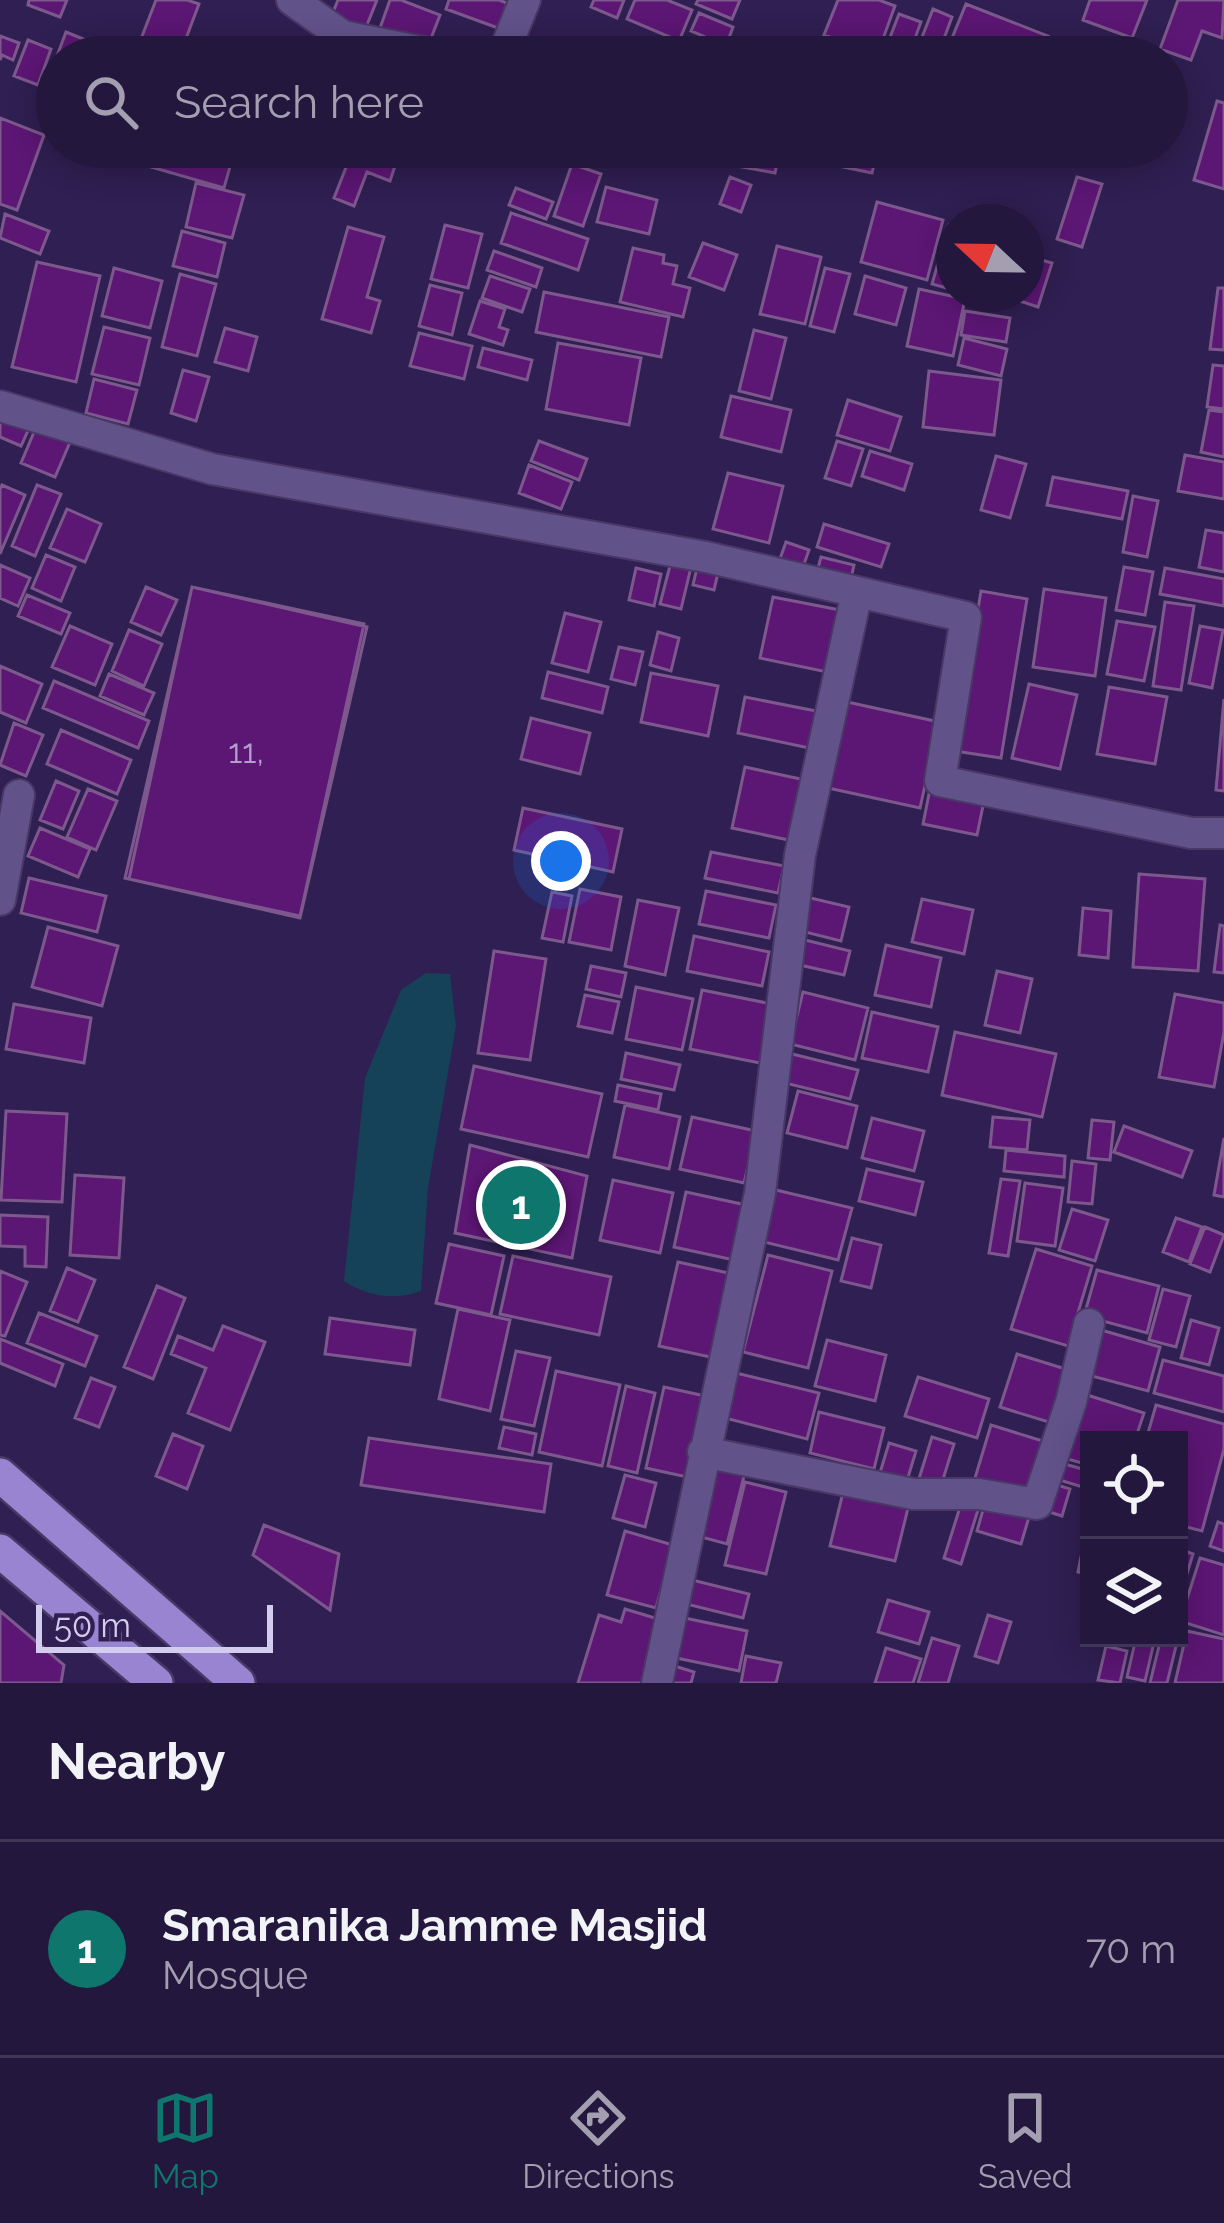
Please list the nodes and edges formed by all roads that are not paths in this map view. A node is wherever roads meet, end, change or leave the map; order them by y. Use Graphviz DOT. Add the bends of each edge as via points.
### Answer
graph roads {
  1 [pos="292,0"];
  2 [pos="525,0"];
  3 [pos="343,36"];
  4 [pos="510,36"];
  5 [pos="0,406"];
  6 [pos="857,592"];
  7 [pos="19,795"];
  8 [pos="1224,833"];
  9 [pos="1,889"];
  10 [pos="1088,1324"];
  11 [pos="704,1452"];
  12 [pos="0,1475"];
  13 [pos="0,1551"];
  14 [pos="156,1683"];
  15 [pos="238,1683"];
  16 [pos="656,1683"];
  1 -- 3 [label="street"];
  2 -- 4 [label="street"];
  5 -- 6 [label="street" via="212,469 706,557"];
  6 -- 8 [label="street" via="966,617 940,781"];
  6 -- 11 [label="street" via="800,855 760,1192"];
  7 -- 9 [label="street"];
  10 -- 11 [label="street" via="1037,1504 913,1494"];
  11 -- 16 [label="street"];
  12 -- 15 [label="highway"];
  13 -- 14 [label="highway"];
}
